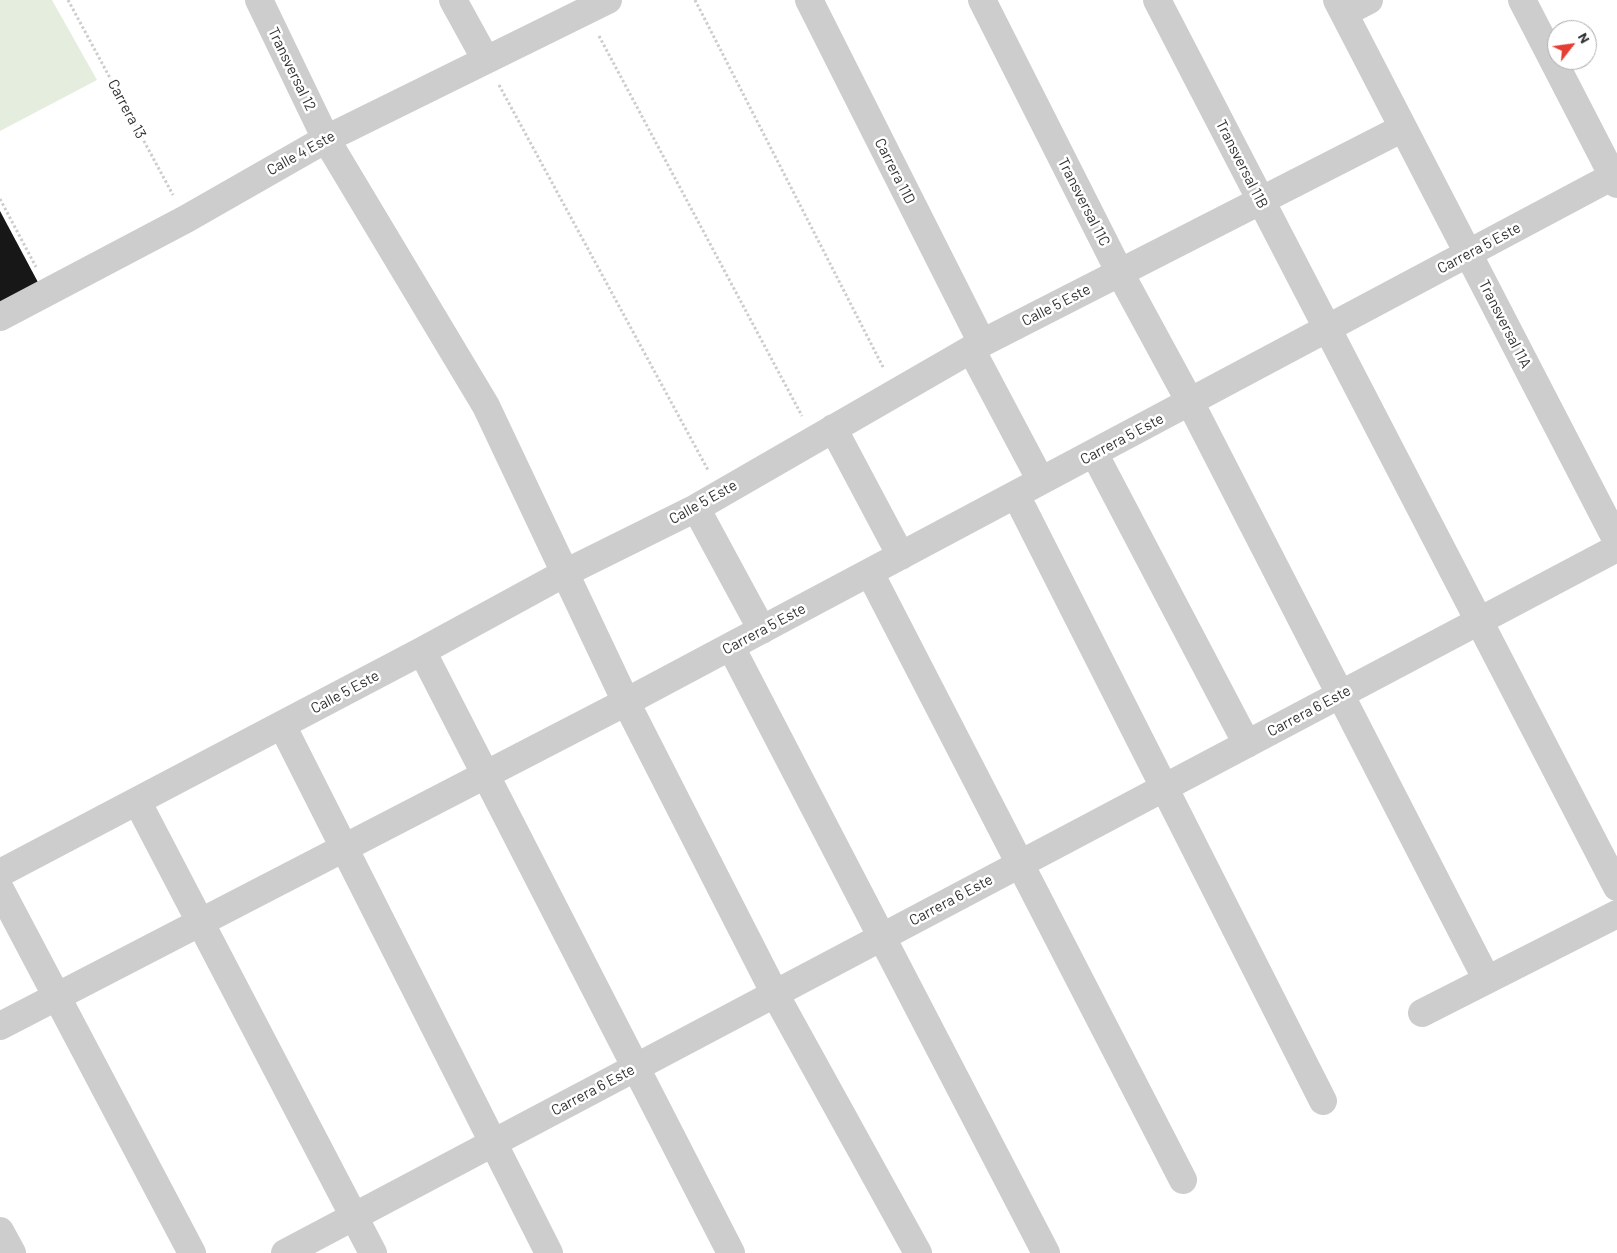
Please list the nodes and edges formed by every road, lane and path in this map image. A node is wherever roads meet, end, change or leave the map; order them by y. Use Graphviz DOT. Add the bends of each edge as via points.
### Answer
graph roads {
  1 [pos="68,0"];
  2 [pos="259,0"];
  3 [pos="453,0"];
  4 [pos="695,0"];
  5 [pos="809,0"];
  6 [pos="982,0"];
  7 [pos="1157,0"];
  8 [pos="1369,0"];
  9 [pos="1522,0"];
  10 [pos="597,6"];
  11 [pos="1341,6"];
  12 [pos="486,60"];
  13 [pos="1403,128"];
  14 [pos="326,139"];
  15 [pos="1616,178"];
  16 [pos="0,199"];
  17 [pos="1260,200"];
  18 [pos="186,218"];
  19 [pos="1469,254"];
  20 [pos="1120,272"];
  21 [pos="49,291"];
  22 [pos="0,317"];
  23 [pos="1328,329"];
  24 [pos="976,346"];
  25 [pos="896,392"];
  26 [pos="1190,402"];
  27 [pos="823,434"];
  28 [pos="1094,454"];
  29 [pos="1042,482"];
  30 [pos="721,493"];
  31 [pos="1016,494"];
  32 [pos="696,508"];
  33 [pos="1617,540"];
  34 [pos="1617,548"];
  35 [pos="901,556"];
  36 [pos="565,573"];
  37 [pos="870,573"];
  38 [pos="1479,621"];
  39 [pos="762,630"];
  40 [pos="731,647"];
  41 [pos="422,651"];
  42 [pos="1340,694"];
  43 [pos="626,702"];
  44 [pos="282,724"];
  45 [pos="1247,744"];
  46 [pos="486,775"];
  47 [pos="1165,787"];
  48 [pos="137,801"];
  49 [pos="344,848"];
  50 [pos="1019,864"];
  51 [pos="0,873"];
  52 [pos="1617,887"];
  53 [pos="0,889"];
  54 [pos="1617,914"];
  55 [pos="200,922"];
  56 [pos="881,938"];
  57 [pos="1487,980"];
  58 [pos="775,994"];
  59 [pos="56,996"];
  60 [pos="1422,1013"];
  61 [pos="0,1026"];
  62 [pos="636,1067"];
  63 [pos="1322,1101"];
  64 [pos="494,1142"];
  65 [pos="1183,1180"];
  66 [pos="354,1216"];
  67 [pos="0,1231"];
  68 [pos="12,1253"];
  69 [pos="192,1253"];
  70 [pos="285,1253"];
  71 [pos="374,1253"];
  72 [pos="549,1253"];
  73 [pos="731,1253"];
  74 [pos="918,1253"];
  75 [pos="1046,1253"];
  1 -- 18 [label="path, Carrera 13"];
  2 -- 14 [label="street, Transversal 12"];
  3 -- 12 [label="street"];
  4 -- 25 [label="path"];
  5 -- 24 [label="street, Carrera 11D"];
  6 -- 20 [label="street, Transversal 11C"];
  7 -- 17 [label="street, Transversal 11B"];
  8 -- 11 [label="street"];
  9 -- 15 [label="street"];
  10 -- 12 [label="street, Calle 4 Este"];
  10 -- 27 [label="path"];
  11 -- 13 [label="street, Transversal 11A"];
  12 -- 14 [label="street, Calle 4 Este"];
  12 -- 30 [label="path"];
  13 -- 17 [label="street, Calle 5 Este"];
  13 -- 19 [label="street, Transversal 11A"];
  14 -- 18 [label="street, Calle 4 Este"];
  14 -- 36 [label="street, Transversal 12" via="486,406"];
  15 -- 19 [label="street, Carrera 5 Este"];
  16 -- 21 [label="path"];
  17 -- 20 [label="street, Calle 5 Este"];
  17 -- 23 [label="street, Transversal 11B"];
  18 -- 21 [label="street, Calle 4 Este"];
  19 -- 23 [label="street, Carrera 5 Este"];
  19 -- 33 [label="street, Transversal 11A"];
  20 -- 24 [label="street, Calle 5 Este"];
  20 -- 26 [label="street, Transversal 11C"];
  21 -- 22 [label="street, Calle 4 Este"];
  23 -- 26 [label="street, Carrera 5 Este"];
  23 -- 38 [label="street, Transversal 11B"];
  24 -- 25 [label="street, Calle 5 Este"];
  24 -- 29 [label="street, Carrera 11D"];
  25 -- 27 [label="street, Calle 5 Este"];
  26 -- 28 [label="street, Carrera 5 Este"];
  26 -- 42 [label="street, Transversal 11C"];
  27 -- 30 [label="street, Calle 5 Este"];
  27 -- 35 [label="street"];
  28 -- 29 [label="street, Carrera 5 Este"];
  28 -- 45 [label="street"];
  29 -- 31 [label="street, Carrera 5 Este"];
  30 -- 32 [label="street, Calle 5 Este"];
  31 -- 35 [label="street, Carrera 5 Este"];
  31 -- 47 [label="street"];
  32 -- 36 [label="street, Calle 5 Este"];
  32 -- 39 [label="street"];
  34 -- 38 [label="street, Carrera 6 Este"];
  35 -- 37 [label="street, Carrera 5 Este"];
  36 -- 41 [label="street, Calle 5 Este"];
  36 -- 43 [label="street, Transversal 12"];
  37 -- 39 [label="street, Carrera 5 Este"];
  37 -- 50 [label="street"];
  38 -- 42 [label="street, Carrera 6 Este"];
  38 -- 52 [label="street, Transversal 11B"];
  39 -- 40 [label="street, Carrera 5 Este"];
  40 -- 43 [label="street, Carrera 5 Este"];
  40 -- 56 [label="street"];
  41 -- 44 [label="street, Calle 5 Este"];
  41 -- 46 [label="street"];
  42 -- 45 [label="street, Carrera 6 Este"];
  42 -- 57 [label="street, Transversal 11C"];
  43 -- 46 [label="street, Carrera 5 Este"];
  43 -- 58 [label="street, Transversal 12"];
  44 -- 48 [label="street, Calle 5 Este"];
  44 -- 49 [label="street"];
  45 -- 47 [label="street, Carrera 6 Este"];
  46 -- 49 [label="street, Carrera 5 Este"];
  46 -- 62 [label="street"];
  47 -- 50 [label="street, Carrera 6 Este"];
  47 -- 63 [label="street"];
  48 -- 51 [label="street, Calle 5 Este"];
  48 -- 55 [label="street"];
  49 -- 55 [label="street, Carrera 5 Este"];
  49 -- 64 [label="street"];
  50 -- 56 [label="street, Carrera 6 Este"];
  50 -- 65 [label="street"];
  53 -- 59 [label="street"];
  54 -- 57 [label="street"];
  55 -- 59 [label="street, Carrera 5 Este"];
  55 -- 66 [label="street"];
  56 -- 58 [label="street, Carrera 6 Este"];
  56 -- 75 [label="street"];
  57 -- 60 [label="street"];
  58 -- 62 [label="street, Carrera 6 Este"];
  58 -- 74 [label="street, Transversal 12"];
  59 -- 61 [label="street, Carrera 5 Este"];
  59 -- 69 [label="street"];
  62 -- 64 [label="street, Carrera 6 Este"];
  62 -- 73 [label="street"];
  64 -- 66 [label="street, Carrera 6 Este"];
  64 -- 72 [label="street"];
  66 -- 70 [label="street, Carrera 6 Este"];
  66 -- 71 [label="street"];
  67 -- 68 [label="street"];
}
